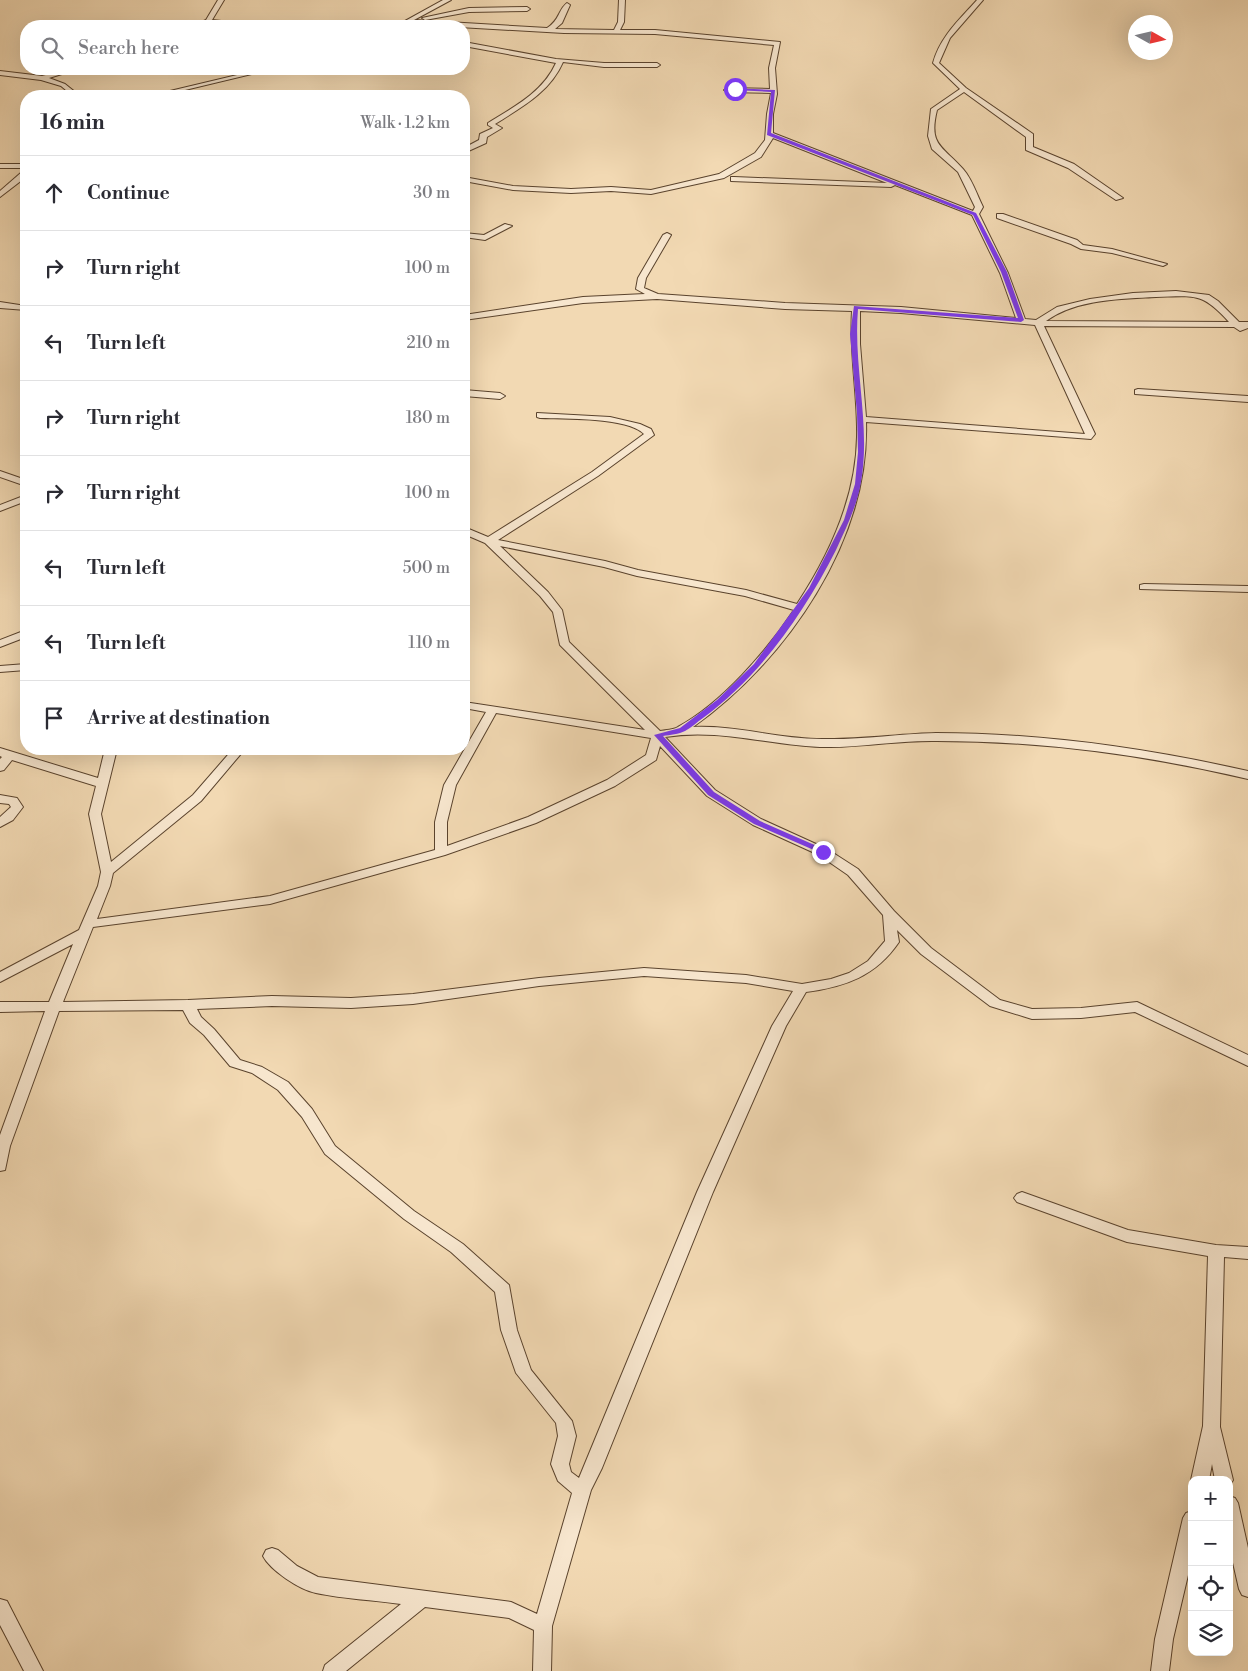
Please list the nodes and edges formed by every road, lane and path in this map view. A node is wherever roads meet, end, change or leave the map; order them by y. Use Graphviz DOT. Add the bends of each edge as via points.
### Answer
graph roads {
  1 [pos="221,0"];
  2 [pos="448,0"];
  3 [pos="622,0"];
  4 [pos="980,0"];
  5 [pos="566,5"];
  6 [pos="527,9"];
  7 [pos="209,20"];
  8 [pos="411,20"];
  9 [pos="418,20"];
  10 [pos="470,26"];
  11 [pos="549,30"];
  12 [pos="617,30"];
  13 [pos="470,45"];
  14 [pos="559,60"];
  15 [pos="656,65"];
  16 [pos="0,73"];
  17 [pos="53,75"];
  18 [pos="244,75"];
  19 [pos="42,78"];
  20 [pos="964,89"];
  21 [pos="70,90"];
  22 [pos="178,90"];
  23 [pos="727,90"];
  24 [pos="773,90"];
  25 [pos="769,134"];
  26 [pos="470,148"];
  27 [pos="0,166"];
  28 [pos="20,166"];
  29 [pos="20,178"];
  30 [pos="734,179"];
  31 [pos="470,180"];
  32 [pos="901,186"];
  33 [pos="0,196"];
  34 [pos="1119,198"];
  35 [pos="975,214"];
  36 [pos="1000,216"];
  37 [pos="508,226"];
  38 [pos="667,235"];
  39 [pos="470,237"];
  40 [pos="1163,264"];
  41 [pos="657,296"];
  42 [pos="0,305"];
  43 [pos="20,307"];
  44 [pos="856,307"];
  45 [pos="470,316"];
  46 [pos="1021,320"];
  47 [pos="1038,323"];
  48 [pos="1237,325"];
  49 [pos="1248,325"];
  50 [pos="1248,333"];
  51 [pos="1138,392"];
  52 [pos="470,394"];
  53 [pos="500,396"];
  54 [pos="1248,399"];
  55 [pos="540,415"];
  56 [pos="860,419"];
  57 [pos="0,474"];
  58 [pos="20,481"];
  59 [pos="20,500"];
  60 [pos="0,508"];
  61 [pos="470,533"];
  62 [pos="489,541"];
  63 [pos="1144,587"];
  64 [pos="1248,588"];
  65 [pos="799,608"];
  66 [pos="20,636"];
  67 [pos="0,644"];
  68 [pos="20,667"];
  69 [pos="0,669"];
  70 [pos="470,706"];
  71 [pos="492,711"];
  72 [pos="682,730"];
  73 [pos="658,735"];
  74 [pos="470,750"];
  75 [pos="5,754"];
  76 [pos="110,755"];
  77 [pos="234,755"];
  78 [pos="467,755"];
  79 [pos="0,767"];
  80 [pos="1248,775"];
  81 [pos="103,784"];
  82 [pos="0,799"];
  83 [pos="0,824"];
  84 [pos="441,852"];
  85 [pos="108,872"];
  86 [pos="889,914"];
  87 [pos="85,929"];
  88 [pos="0,978"];
  89 [pos="802,988"];
  90 [pos="188,1005"];
  91 [pos="54,1006"];
  92 [pos="0,1007"];
  93 [pos="1248,1061"];
  94 [pos="2,1146"];
  95 [pos="0,1166"];
  96 [pos="1022,1198"];
  97 [pos="1216,1251"];
  98 [pos="1248,1253"];
  99 [pos="1212,1426"];
  100 [pos="1201,1476"];
  101 [pos="1223,1476"];
  102 [pos="582,1490"];
  103 [pos="1191,1521"];
  104 [pos="1233,1521"];
  105 [pos="272,1556"];
  106 [pos="1248,1590"];
  107 [pos="421,1598"];
  108 [pos="0,1609"];
  109 [pos="543,1626"];
  110 [pos="34,1671"];
  111 [pos="332,1671"];
  112 [pos="542,1671"];
  113 [pos="1160,1671"];
  1 -- 7 [label="street"];
  2 -- 8 [label="street"];
  3 -- 12 [label="street" via="621,22"];
  4 -- 20 [label="street" via="946,37 938,51 936,63"];
  5 -- 11 [label="street" via="559,22"];
  6 -- 9 [label="street" via="469,10"];
  10 -- 11 [label="street"];
  11 -- 12 [label="street"];
  12 -- 24 [label="street" via="778,43 772,68"];
  13 -- 14 [label="street"];
  14 -- 15 [label="street" via="604,65"];
  14 -- 26 [label="street" via="560,64 550,80 514,110 490,124 498,128"];
  16 -- 19 [label="street"];
  17 -- 19 [label="street"];
  18 -- 22 [label="street"];
  19 -- 21 [label="street"];
  20 -- 34 [label="street" via="1030,136 1029,148 1071,166"];
  20 -- 35 [label="street" via="934,110 932,136 935,147 956,164 968,182 979,207"];
  23 -- 24 [label="street"];
  24 -- 25 [label="street"];
  25 -- 31 [label="street" via="769,140 758,156 737,168 702,182 662,191 513,188"];
  25 -- 32 [label="street"];
  27 -- 28 [label="street"];
  29 -- 33 [label="street"];
  30 -- 32 [label="street"];
  32 -- 35 [label="street"];
  35 -- 46 [label="street" via="1004,272"];
  36 -- 40 [label="street" via="1081,247"];
  37 -- 39 [label="street" via="486,238"];
  38 -- 41 [label="street" via="642,278 640,289"];
  41 -- 44 [label="street" via="785,306"];
  41 -- 45 [label="street" via="574,301"];
  42 -- 43 [label="street"];
  44 -- 46 [label="street"];
  44 -- 56 [label="street" via="853,334"];
  46 -- 47 [label="street"];
  47 -- 48 [label="street"];
  47 -- 48 [label="street" via="1058,309 1084,301 1172,292 1213,301"];
  47 -- 56 [label="street" via="1091,436 1082,438"];
  48 -- 49 [label="street"];
  48 -- 50 [label="street"];
  51 -- 54 [label="street"];
  52 -- 53 [label="street"];
  55 -- 62 [label="street" via="612,420 643,428 649,435 595,474"];
  56 -- 65 [label="street" via="858,484 847,520 813,588"];
  57 -- 58 [label="street"];
  59 -- 60 [label="street"];
  61 -- 62 [label="street"];
  62 -- 65 [label="street" via="746,593"];
  62 -- 73 [label="street" via="544,594 558,612 564,642 577,658"];
  63 -- 64 [label="street"];
  65 -- 72 [label="street" via="756,666 720,702"];
  66 -- 67 [label="street"];
  68 -- 69 [label="street"];
  70 -- 71 [label="street"];
  71 -- 73 [label="street"];
  71 -- 74 [label="street"];
  72 -- 73 [label="street"];
  72 -- 80 [label="street" via="719,730 840,744 934,737 1036,740 1150,755"];
  73 -- 84 [label="street" via="652,756 611,783 532,820"];
  73 -- 86 [label="street" via="711,793 757,822 823,852 870,889"];
  75 -- 79 [label="street"];
  75 -- 81 [label="street"];
  76 -- 81 [label="street"];
  77 -- 85 [label="street" via="197,798"];
  78 -- 84 [label="street" via="450,785 441,822"];
  81 -- 85 [label="street" via="95,814"];
  82 -- 83 [label="street" via="13,802 17,807"];
  84 -- 87 [label="street" via="270,900"];
  85 -- 87 [label="street"];
  86 -- 89 [label="street" via="892,942 879,960 857,976 837,984"];
  86 -- 93 [label="street" via="926,951 995,1003 1032,1014 1081,1013 1137,1006"];
  87 -- 88 [label="street"];
  87 -- 91 [label="street"];
  89 -- 90 [label="street" via="746,979 644,972 539,982 413,1000"];
  89 -- 102 [label="street" via="779,1026 705,1192"];
  90 -- 91 [label="street"];
  90 -- 102 [label="street" via="195,1020 235,1063 257,1070 283,1086 306,1113 330,1150 409,1215 457,1248 503,1289 509,1330 524,1373 564,1421 567,1436 560,1464 564,1476"];
  91 -- 92 [label="street"];
  91 -- 94 [label="street"];
  94 -- 95 [label="street"];
  96 -- 97 [label="street" via="1128,1236"];
  97 -- 98 [label="street"];
  97 -- 99 [label="street"];
  99 -- 100 [label="street"];
  99 -- 101 [label="street"];
  102 -- 109 [label="street"];
  103 -- 113 [label="street"];
  104 -- 106 [label="street"];
  105 -- 107 [label="street" via="291,1572 315,1585"];
  107 -- 109 [label="street" via="511,1610"];
  107 -- 111 [label="street"];
  108 -- 110 [label="street"];
  109 -- 112 [label="street"];
}
